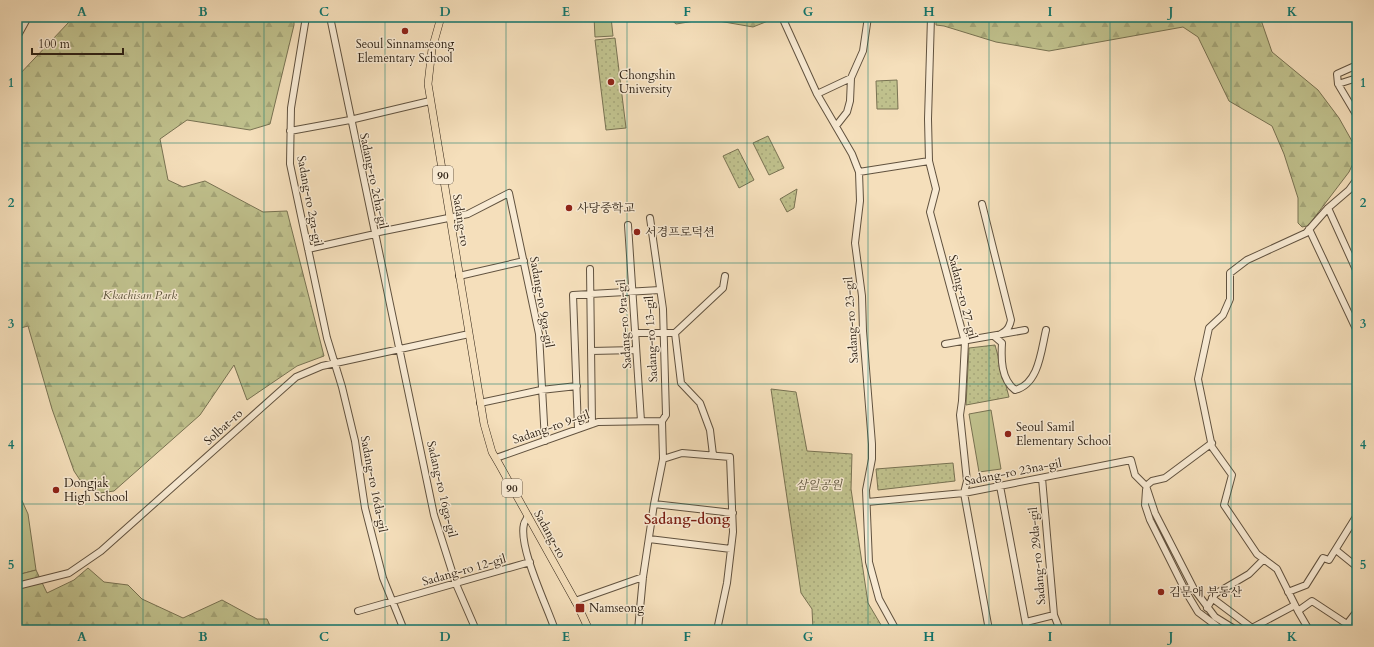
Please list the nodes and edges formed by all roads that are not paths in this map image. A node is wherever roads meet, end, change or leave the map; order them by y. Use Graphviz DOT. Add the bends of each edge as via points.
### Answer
graph roads {
  1 [pos="28,17"];
  2 [pos="306,17"];
  3 [pos="330,17"];
  4 [pos="441,17"];
  5 [pos="782,17"];
  6 [pos="868,17"];
  7 [pos="931,17"];
  8 [pos="17,37"];
  9 [pos="1357,65"];
  10 [pos="851,78"];
  11 [pos="1357,78"];
  12 [pos="1338,84"];
  13 [pos="817,94"];
  14 [pos="430,101"];
  15 [pos="1357,116"];
  16 [pos="350,120"];
  17 [pos="836,126"];
  18 [pos="290,132"];
  19 [pos="929,161"];
  20 [pos="860,172"];
  21 [pos="1357,179"];
  22 [pos="982,204"];
  23 [pos="1328,208"];
  24 [pos="450,217"];
  25 [pos="650,218"];
  26 [pos="628,225"];
  27 [pos="1310,229"];
  28 [pos="375,234"];
  29 [pos="308,249"];
  30 [pos="524,261"];
  31 [pos="590,269"];
  32 [pos="1357,272"];
  33 [pos="459,276"];
  34 [pos="725,276"];
  35 [pos="660,290"];
  36 [pos="633,291"];
  37 [pos="590,294"];
  38 [pos="1025,330"];
  39 [pos="1046,330"];
  40 [pos="1357,331"];
  41 [pos="663,332"];
  42 [pos="635,333"];
  43 [pos="675,333"];
  44 [pos="469,334"];
  45 [pos="995,336"];
  46 [pos="965,342"];
  47 [pos="945,344"];
  48 [pos="399,349"];
  49 [pos="636,350"];
  50 [pos="591,351"];
  51 [pos="334,363"];
  52 [pos="577,386"];
  53 [pos="541,390"];
  54 [pos="480,403"];
  55 [pos="641,421"];
  56 [pos="662,421"];
  57 [pos="592,424"];
  58 [pos="578,429"];
  59 [pos="545,441"];
  60 [pos="1212,443"];
  61 [pos="716,455"];
  62 [pos="496,458"];
  63 [pos="663,459"];
  64 [pos="1042,478"];
  65 [pos="1000,486"];
  66 [pos="1146,486"];
  67 [pos="964,493"];
  68 [pos="867,502"];
  69 [pos="654,504"];
  70 [pos="733,513"];
  71 [pos="1357,515"];
  72 [pos="528,516"];
  73 [pos="649,538"];
  74 [pos="731,549"];
  75 [pos="1336,550"];
  76 [pos="1264,559"];
  77 [pos="530,562"];
  78 [pos="1357,567"];
  79 [pos="643,577"];
  80 [pos="456,584"];
  81 [pos="17,586"];
  82 [pos="1288,592"];
  83 [pos="1212,598"];
  84 [pos="392,601"];
  85 [pos="576,601"];
  86 [pos="1206,608"];
  87 [pos="1296,608"];
  88 [pos="358,611"];
  89 [pos="1357,611"];
  90 [pos="1054,615"];
  91 [pos="1026,622"];
  92 [pos="1347,624"];
  93 [pos="1224,628"];
  94 [pos="1252,629"];
  95 [pos="404,630"];
  96 [pos="476,630"];
  97 [pos="555,630"];
  98 [pos="589,630"];
  99 [pos="638,630"];
  100 [pos="717,630"];
  101 [pos="896,630"];
  102 [pos="989,630"];
  103 [pos="1028,630"];
  104 [pos="1060,630"];
  105 [pos="1236,630"];
  106 [pos="1309,630"];
  107 [pos="1356,630"];
  1 -- 8 [label="street"];
  2 -- 18 [label="street, Sadang-ro 2ga-gil" via="291,108"];
  3 -- 16 [label="street, Sadang-ro 2cha-gil"];
  4 -- 14 [label="main road, Sadang-ro / 90" via="430,61"];
  5 -- 13 [label="street, Sadang-ro 23-gil"];
  6 -- 10 [label="street" via="863,51"];
  7 -- 19 [label="street, Sadang-ro 27-gil"];
  9 -- 12 [label="street" via="1337,74"];
  10 -- 13 [label="street"];
  10 -- 17 [label="street" via="849,106"];
  11 -- 12 [label="street"];
  12 -- 15 [label="street"];
  13 -- 17 [label="street, Sadang-ro 23-gil"];
  14 -- 16 [label="street"];
  14 -- 24 [label="main road, Sadang-ro / 90"];
  16 -- 18 [label="street"];
  16 -- 28 [label="street, Sadang-ro 2cha-gil"];
  17 -- 20 [label="street, Sadang-ro 23-gil"];
  18 -- 29 [label="street, Sadang-ro 2ga-gil" via="290,164"];
  19 -- 20 [label="street"];
  19 -- 46 [label="street, Sadang-ro 27-gil" via="936,189 930,212"];
  20 -- 68 [label="street, Sadang-ro 23-gil" via="860,201 855,242 862,296 872,444 866,490"];
  21 -- 23 [label="street" via="1349,190"];
  22 -- 45 [label="street" via="1012,320 1005,332"];
  23 -- 27 [label="street"];
  23 -- 32 [label="street"];
  24 -- 28 [label="street"];
  24 -- 30 [label="street, Sadang-ro 9ga-gil" via="468,214 509,193"];
  24 -- 33 [label="main road, Sadang-ro / 90"];
  25 -- 35 [label="street, Sadang-ro 13-gil"];
  26 -- 36 [label="street, Sadang-ro 9ra-gil"];
  27 -- 40 [label="street"];
  27 -- 60 [label="street" via="1288,243 1247,260 1230,273 1230,299 1223,315 1209,328 1198,379"];
  28 -- 29 [label="street"];
  28 -- 48 [label="street, Sadang-ro 2cha-gil"];
  29 -- 51 [label="street, Sadang-ro 2ga-gil"];
  30 -- 33 [label="street"];
  30 -- 53 [label="street, Sadang-ro 9ga-gil" via="539,334"];
  31 -- 37 [label="street"];
  33 -- 44 [label="main road, Sadang-ro / 90"];
  34 -- 43 [label="street" via="723,288"];
  35 -- 36 [label="street"];
  35 -- 41 [label="street, Sadang-ro 13-gil"];
  36 -- 37 [label="street"];
  36 -- 42 [label="street, Sadang-ro 9ra-gil"];
  37 -- 50 [label="street"];
  37 -- 52 [label="street" via="573,295"];
  38 -- 45 [label="street"];
  39 -- 45 [label="street" via="1035,374 1022,388 1014,390 1008,385 1000,356 1002,343"];
  41 -- 42 [label="street"];
  41 -- 43 [label="street"];
  41 -- 56 [label="street, Sadang-ro 13-gil" via="666,415"];
  42 -- 49 [label="street, Sadang-ro 9ra-gil"];
  43 -- 61 [label="street" via="681,382 700,403"];
  44 -- 48 [label="street, Solbat-ro"];
  44 -- 54 [label="main road, Sadang-ro / 90"];
  45 -- 46 [label="street"];
  46 -- 47 [label="street"];
  46 -- 67 [label="street, Sadang-ro 27-gil" via="960,415 967,481"];
  48 -- 51 [label="street, Solbat-ro"];
  48 -- 80 [label="street, Sadang-ro 16ga-gil" via="434,515"];
  49 -- 50 [label="street"];
  49 -- 55 [label="street, Sadang-ro 9ra-gil"];
  50 -- 57 [label="street"];
  51 -- 81 [label="street, Solbat-ro" via="308,371 285,385 86,563 69,573"];
  51 -- 84 [label="street, Sadang-ro 16da-gil" via="355,441 365,508"];
  52 -- 53 [label="street"];
  52 -- 58 [label="street"];
  53 -- 54 [label="street"];
  53 -- 59 [label="street, Sadang-ro 9ga-gil"];
  54 -- 62 [label="main road, Sadang-ro / 90" via="488,439"];
  55 -- 56 [label="street, Sadang-ro 9-gil"];
  55 -- 57 [label="street, Sadang-ro 9-gil"];
  56 -- 63 [label="street, Sadang-ro 13-gil"];
  57 -- 58 [label="street, Sadang-ro 9-gil"];
  58 -- 59 [label="street, Sadang-ro 9-gil"];
  59 -- 62 [label="street, Sadang-ro 9-gil"];
  60 -- 66 [label="street" via="1165,478 1152,481"];
  60 -- 76 [label="street" via="1212,447 1232,475 1224,505 1257,554"];
  61 -- 63 [label="street" via="682,453"];
  61 -- 70 [label="street" via="730,457"];
  62 -- 72 [label="main road, Sadang-ro / 90"];
  63 -- 69 [label="street, Sadang-ro 13-gil"];
  64 -- 65 [label="street, Sadang-ro 23na-gil"];
  64 -- 66 [label="street, Sadang-ro 23na-gil" via="1131,460 1135,475"];
  64 -- 90 [label="street, Sadang-ro 29da-gil"];
  65 -- 67 [label="street, Sadang-ro 23na-gil"];
  65 -- 91 [label="street"];
  66 -- 86 [label="street, Sadang-ro 23na-gil" via="1155,514"];
  66 -- 93 [label="street, Sadang-ro 23na-gil" via="1144,505 1168,560 1198,612"];
  67 -- 68 [label="street, Sadang-ro 23na-gil"];
  67 -- 102 [label="street, Sadang-ro 27-gil"];
  68 -- 101 [label="street, Sadang-ro 23-gil" via="869,562 879,599"];
  69 -- 70 [label="street"];
  69 -- 73 [label="street, Sadang-ro 13-gil"];
  70 -- 74 [label="street"];
  71 -- 75 [label="street"];
  72 -- 77 [label="street" via="523,536"];
  72 -- 85 [label="main road, Sadang-ro / 90"];
  73 -- 74 [label="street"];
  73 -- 79 [label="street, Sadang-ro 13-gil"];
  74 -- 100 [label="street"];
  75 -- 78 [label="street"];
  75 -- 82 [label="street" via="1329,560 1322,558 1306,585"];
  76 -- 82 [label="street" via="1277,570"];
  76 -- 83 [label="street" via="1249,574"];
  77 -- 80 [label="street, Sadang-ro 12-gil"];
  77 -- 97 [label="street"];
  79 -- 85 [label="street"];
  79 -- 99 [label="street, Sadang-ro 13-gil"];
  80 -- 84 [label="street, Sadang-ro 12-gil"];
  80 -- 96 [label="street, Sadang-ro 16ga-gil"];
  82 -- 87 [label="street"];
  83 -- 86 [label="street"];
  83 -- 94 [label="street"];
  84 -- 88 [label="street, Sadang-ro 12-gil"];
  84 -- 95 [label="street, Sadang-ro 16da-gil"];
  85 -- 98 [label="main road, Sadang-ro / 90"];
  86 -- 93 [label="street, Sadang-ro 23na-gil"];
  87 -- 92 [label="street" via="1312,601"];
  87 -- 94 [label="street"];
  87 -- 106 [label="street"];
  89 -- 92 [label="street"];
  90 -- 91 [label="street"];
  90 -- 104 [label="street, Sadang-ro 29da-gil"];
  91 -- 103 [label="street"];
  92 -- 107 [label="street"];
  93 -- 105 [label="street, Sadang-ro 23na-gil"];
}
